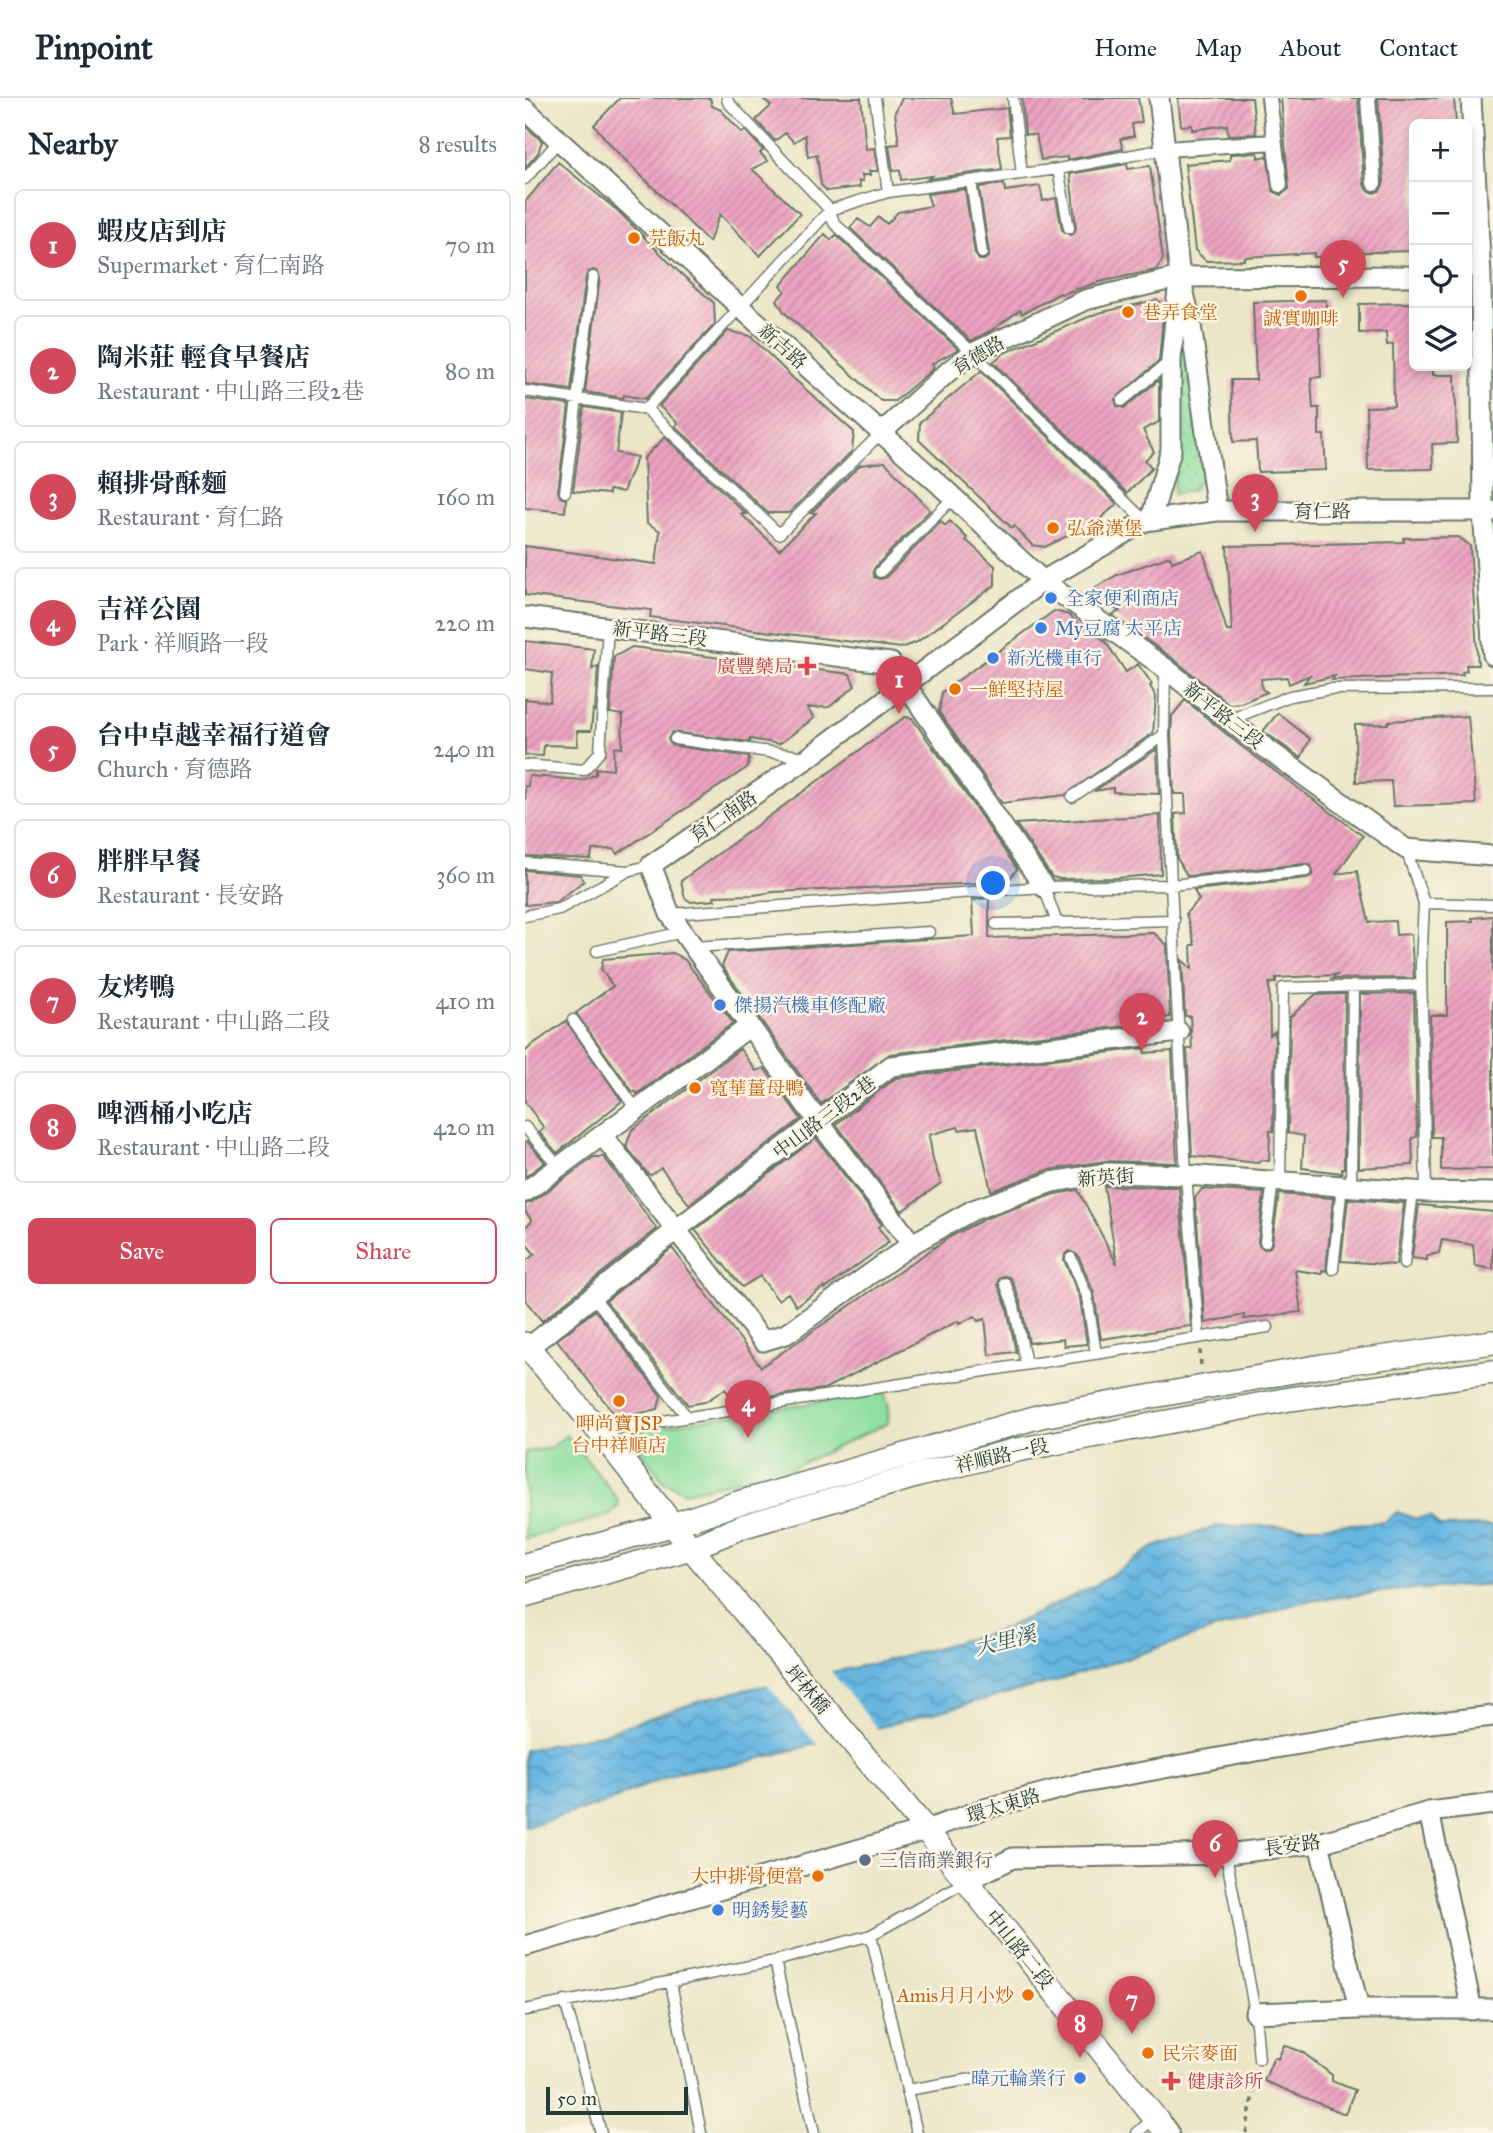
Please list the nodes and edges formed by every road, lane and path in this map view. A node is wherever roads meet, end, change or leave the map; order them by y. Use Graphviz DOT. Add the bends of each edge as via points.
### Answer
graph roads {
  1 [pos="727,98"];
  2 [pos="875,98"];
  3 [pos="1013,98"];
  4 [pos="1159,98"];
  5 [pos="1269,98"];
  6 [pos="1368,98"];
  7 [pos="1471,98"];
  8 [pos="525,109"];
  9 [pos="558,142"];
  10 [pos="1273,142"];
  11 [pos="1165,149"];
  12 [pos="1058,169"];
  13 [pos="1022,174"];
  14 [pos="525,179"];
  15 [pos="971,181"];
  16 [pos="1374,183"];
  17 [pos="1280,185"];
  18 [pos="888,192"];
  19 [pos="829,210"];
  20 [pos="1069,228"];
  21 [pos="982,253"];
  22 [pos="593,276"];
  23 [pos="1409,276"];
  24 [pos="1480,276"];
  25 [pos="1179,277"];
  26 [pos="741,308"];
  27 [pos="973,353"];
  28 [pos="1171,360"];
  29 [pos="1489,383"];
  30 [pos="525,391"];
  31 [pos="576,398"];
  32 [pos="1122,401"];
  33 [pos="646,409"];
  34 [pos="880,434"];
  35 [pos="565,492"];
  36 [pos="954,498"];
  37 [pos="1488,511"];
  38 [pos="1217,512"];
  39 [pos="1148,520"];
  40 [pos="880,572"];
  41 [pos="1043,581"];
  42 [pos="525,617"];
  43 [pos="608,627"];
  44 [pos="1493,655"];
  45 [pos="1165,667"];
  46 [pos="904,684"];
  47 [pos="1493,688"];
  48 [pos="1229,720"];
  49 [pos="1164,736"];
  50 [pos="674,739"];
  51 [pos="808,758"];
  52 [pos="525,765"];
  53 [pos="1072,797"];
  54 [pos="1406,849"];
  55 [pos="1493,856"];
  56 [pos="527,863"];
  57 [pos="651,865"];
  58 [pos="628,871"];
  59 [pos="1306,871"];
  60 [pos="1171,885"];
  61 [pos="1044,887"];
  62 [pos="1425,904"];
  63 [pos="1493,905"];
  64 [pos="670,914"];
  65 [pos="525,916"];
  66 [pos="1174,920"];
  67 [pos="1057,923"];
  68 [pos="996,924"];
  69 [pos="929,932"];
  70 [pos="688,940"];
  71 [pos="597,951"];
  72 [pos="1422,985"];
  73 [pos="1353,986"];
  74 [pos="573,1020"];
  75 [pos="750,1026"];
  76 [pos="1179,1032"];
  77 [pos="636,1109"];
  78 [pos="818,1122"];
  79 [pos="525,1127"];
  80 [pos="603,1136"];
  81 [pos="559,1167"];
  82 [pos="1186,1175"];
  83 [pos="1276,1181"];
  84 [pos="1347,1185"];
  85 [pos="525,1192"];
  86 [pos="1420,1192"];
  87 [pos="1493,1193"];
  88 [pos="677,1229"];
  89 [pos="1265,1242"];
  90 [pos="912,1244"];
  91 [pos="1072,1258"];
  92 [pos="1404,1264"];
  93 [pos="1333,1269"];
  94 [pos="1005,1283"];
  95 [pos="593,1296"];
  96 [pos="1268,1327"];
  97 [pos="1199,1338"];
  98 [pos="1493,1342"];
  99 [pos="527,1346"];
  100 [pos="1096,1354"];
  101 [pos="1026,1364"];
  102 [pos="1493,1372"];
  103 [pos="1203,1387"];
  104 [pos="687,1417"];
  105 [pos="599,1431"];
  106 [pos="672,1525"];
  107 [pos="691,1548"];
  108 [pos="525,1565"];
  109 [pos="525,1595"];
  110 [pos="1493,1716"];
  111 [pos="1493,1804"];
  112 [pos="1429,1812"];
  113 [pos="926,1830"];
  114 [pos="1319,1843"];
  115 [pos="1226,1854"];
  116 [pos="966,1881"];
  117 [pos="871,1935"];
  118 [pos="525,1946"];
  119 [pos="775,1961"];
  120 [pos="671,1983"];
  121 [pos="565,2001"];
  122 [pos="1359,2009"];
  123 [pos="1493,2009"];
  124 [pos="525,2010"];
  125 [pos="1472,2010"];
  126 [pos="1255,2013"];
  127 [pos="1259,2059"];
  128 [pos="990,2076"];
  129 [pos="907,2090"];
  130 [pos="1161,2125"];
  131 [pos="601,2133"];
  132 [pos="701,2133"];
  133 [pos="814,2133"];
  134 [pos="917,2133"];
  135 [pos="1137,2133"];
  136 [pos="1246,2133"];
  1 -- 19 [label="lane"];
  2 -- 18 [label="lane"];
  3 -- 13 [label="lane"];
  4 -- 11 [label="street"];
  5 -- 10 [label="street"];
  6 -- 16 [label="street"];
  7 -- 24 [label="street"];
  8 -- 9 [label="street, 新吉路"];
  9 -- 14 [label="lane"];
  9 -- 26 [label="street, 新吉路"];
  10 -- 11 [label="street"];
  10 -- 17 [label="street"];
  11 -- 12 [label="lane"];
  11 -- 25 [label="street"];
  12 -- 13 [label="lane"];
  12 -- 20 [label="lane"];
  13 -- 15 [label="lane"];
  15 -- 18 [label="lane"];
  15 -- 21 [label="lane"];
  18 -- 19 [label="lane"];
  19 -- 26 [label="lane"];
  19 -- 27 [label="lane" via="834,223"];
  22 -- 31 [label="lane"];
  23 -- 25 [label="street, 育德路"];
  24 -- 29 [label="street"];
  25 -- 27 [label="street, 育德路" via="1085,300"];
  25 -- 28 [label="street"];
  25 -- 38 [label="street" via="1191,318"];
  26 -- 33 [label="lane"];
  26 -- 34 [label="street, 新吉路"];
  27 -- 34 [label="street, 育德路"];
  27 -- 39 [label="lane"];
  28 -- 32 [label="lane"];
  28 -- 39 [label="street" via="1171,450"];
  29 -- 37 [label="street"];
  30 -- 31 [label="lane"];
  31 -- 33 [label="lane"];
  31 -- 35 [label="lane"];
  33 -- 34 [label="lane, 育德路" via="779,534"];
  34 -- 36 [label="street, 新吉路"];
  36 -- 40 [label="lane"];
  36 -- 41 [label="street, 新吉路"];
  37 -- 38 [label="street, 育仁路"];
  37 -- 44 [label="street"];
  38 -- 39 [label="street, 育仁路"];
  39 -- 41 [label="street"];
  41 -- 45 [label="street, 新平路三段"];
  41 -- 46 [label="street"];
  42 -- 43 [label="street, 新平路三段"];
  43 -- 46 [label="street, 新平路三段" via="891,663"];
  43 -- 52 [label="lane" via="600,752 584,769"];
  45 -- 48 [label="street, 新平路三段"];
  45 -- 49 [label="lane"];
  46 -- 51 [label="street, 育仁南路"];
  46 -- 61 [label="street"];
  47 -- 48 [label="lane" via="1330,689 1290,696"];
  48 -- 54 [label="street, 新平路三段"];
  49 -- 53 [label="lane"];
  49 -- 60 [label="lane"];
  50 -- 51 [label="lane"];
  51 -- 57 [label="street, 育仁南路"];
  54 -- 55 [label="street"];
  54 -- 62 [label="lane"];
  56 -- 58 [label="lane"];
  57 -- 58 [label="lane, 育仁南路"];
  57 -- 64 [label="street"];
  58 -- 65 [label="lane, 育仁南路" via="559,909"];
  59 -- 60 [label="lane"];
  60 -- 61 [label="lane"];
  60 -- 66 [label="lane"];
  61 -- 64 [label="lane"];
  61 -- 67 [label="lane"];
  62 -- 63 [label="lane"];
  62 -- 72 [label="lane"];
  64 -- 70 [label="street"];
  66 -- 67 [label="lane"];
  66 -- 76 [label="lane"];
  67 -- 68 [label="lane"];
  69 -- 70 [label="lane"];
  70 -- 71 [label="lane"];
  70 -- 75 [label="street"];
  72 -- 73 [label="lane"];
  72 -- 86 [label="lane"];
  73 -- 83 [label="lane" via="1283,988"];
  73 -- 84 [label="lane"];
  74 -- 77 [label="lane"];
  75 -- 77 [label="street"];
  75 -- 78 [label="street"];
  76 -- 78 [label="street, 中山路三段2巷" via="891,1066"];
  76 -- 82 [label="lane"];
  77 -- 80 [label="street"];
  78 -- 88 [label="street, 中山路三段2巷"];
  78 -- 90 [label="street"];
  79 -- 81 [label="lane"];
  80 -- 81 [label="street"];
  80 -- 88 [label="street"];
  81 -- 85 [label="street"];
  82 -- 83 [label="street, 新英街"];
  82 -- 90 [label="street, 新英街" via="1107,1173 1052,1182 973,1210"];
  82 -- 97 [label="lane"];
  83 -- 84 [label="street, 新英街"];
  83 -- 89 [label="lane"];
  84 -- 86 [label="street, 新英街"];
  84 -- 93 [label="lane"];
  86 -- 87 [label="street, 新英街"];
  86 -- 92 [label="lane"];
  88 -- 90 [label="street, 新英街" via="763,1340 786,1334"];
  88 -- 95 [label="street, 中山路三段2巷"];
  91 -- 100 [label="lane" via="1087,1296"];
  94 -- 101 [label="lane"];
  95 -- 99 [label="street, 中山路三段2巷"];
  95 -- 104 [label="lane"];
  96 -- 97 [label="lane"];
  97 -- 100 [label="lane"];
  97 -- 103 [label="path"];
  98 -- 103 [label="street, 祥順路一段"];
  99 -- 105 [label="street, 坪林橋"];
  100 -- 101 [label="lane"];
  101 -- 104 [label="lane"];
  102 -- 107 [label="street, 祥順路一段" via="1290,1399 1017,1450 744,1527"];
  103 -- 106 [label="street, 祥順路一段" via="1041,1416"];
  104 -- 105 [label="lane"];
  105 -- 106 [label="street, 坪林橋"];
  106 -- 107 [label="street, 坪林橋"];
  106 -- 108 [label="street, 祥順路一段"];
  107 -- 109 [label="street, 祥順路一段"];
  107 -- 113 [label="street, 坪林橋"];
  110 -- 113 [label="street, 環太東路" via="1089,1782 984,1809"];
  111 -- 112 [label="street, 長安路"];
  112 -- 114 [label="street, 長安路"];
  112 -- 125 [label="street"];
  113 -- 116 [label="street, 中山路二段"];
  113 -- 118 [label="street, 環太東路"];
  114 -- 115 [label="street, 長安路"];
  114 -- 122 [label="street"];
  115 -- 116 [label="street, 長安路" via="1013,1858"];
  115 -- 126 [label="lane"];
  116 -- 117 [label="lane"];
  116 -- 130 [label="street, 中山路二段"];
  117 -- 119 [label="lane"];
  117 -- 129 [label="lane"];
  119 -- 120 [label="lane"];
  119 -- 133 [label="lane"];
  120 -- 121 [label="lane"];
  120 -- 132 [label="lane"];
  121 -- 124 [label="lane"];
  121 -- 131 [label="lane"];
  122 -- 125 [label="street"];
  122 -- 126 [label="street"];
  123 -- 125 [label="street"];
  126 -- 127 [label="lane"];
  127 -- 136 [label="path"];
  128 -- 129 [label="lane"];
  129 -- 134 [label="lane"];
  130 -- 135 [label="lane"];
}
